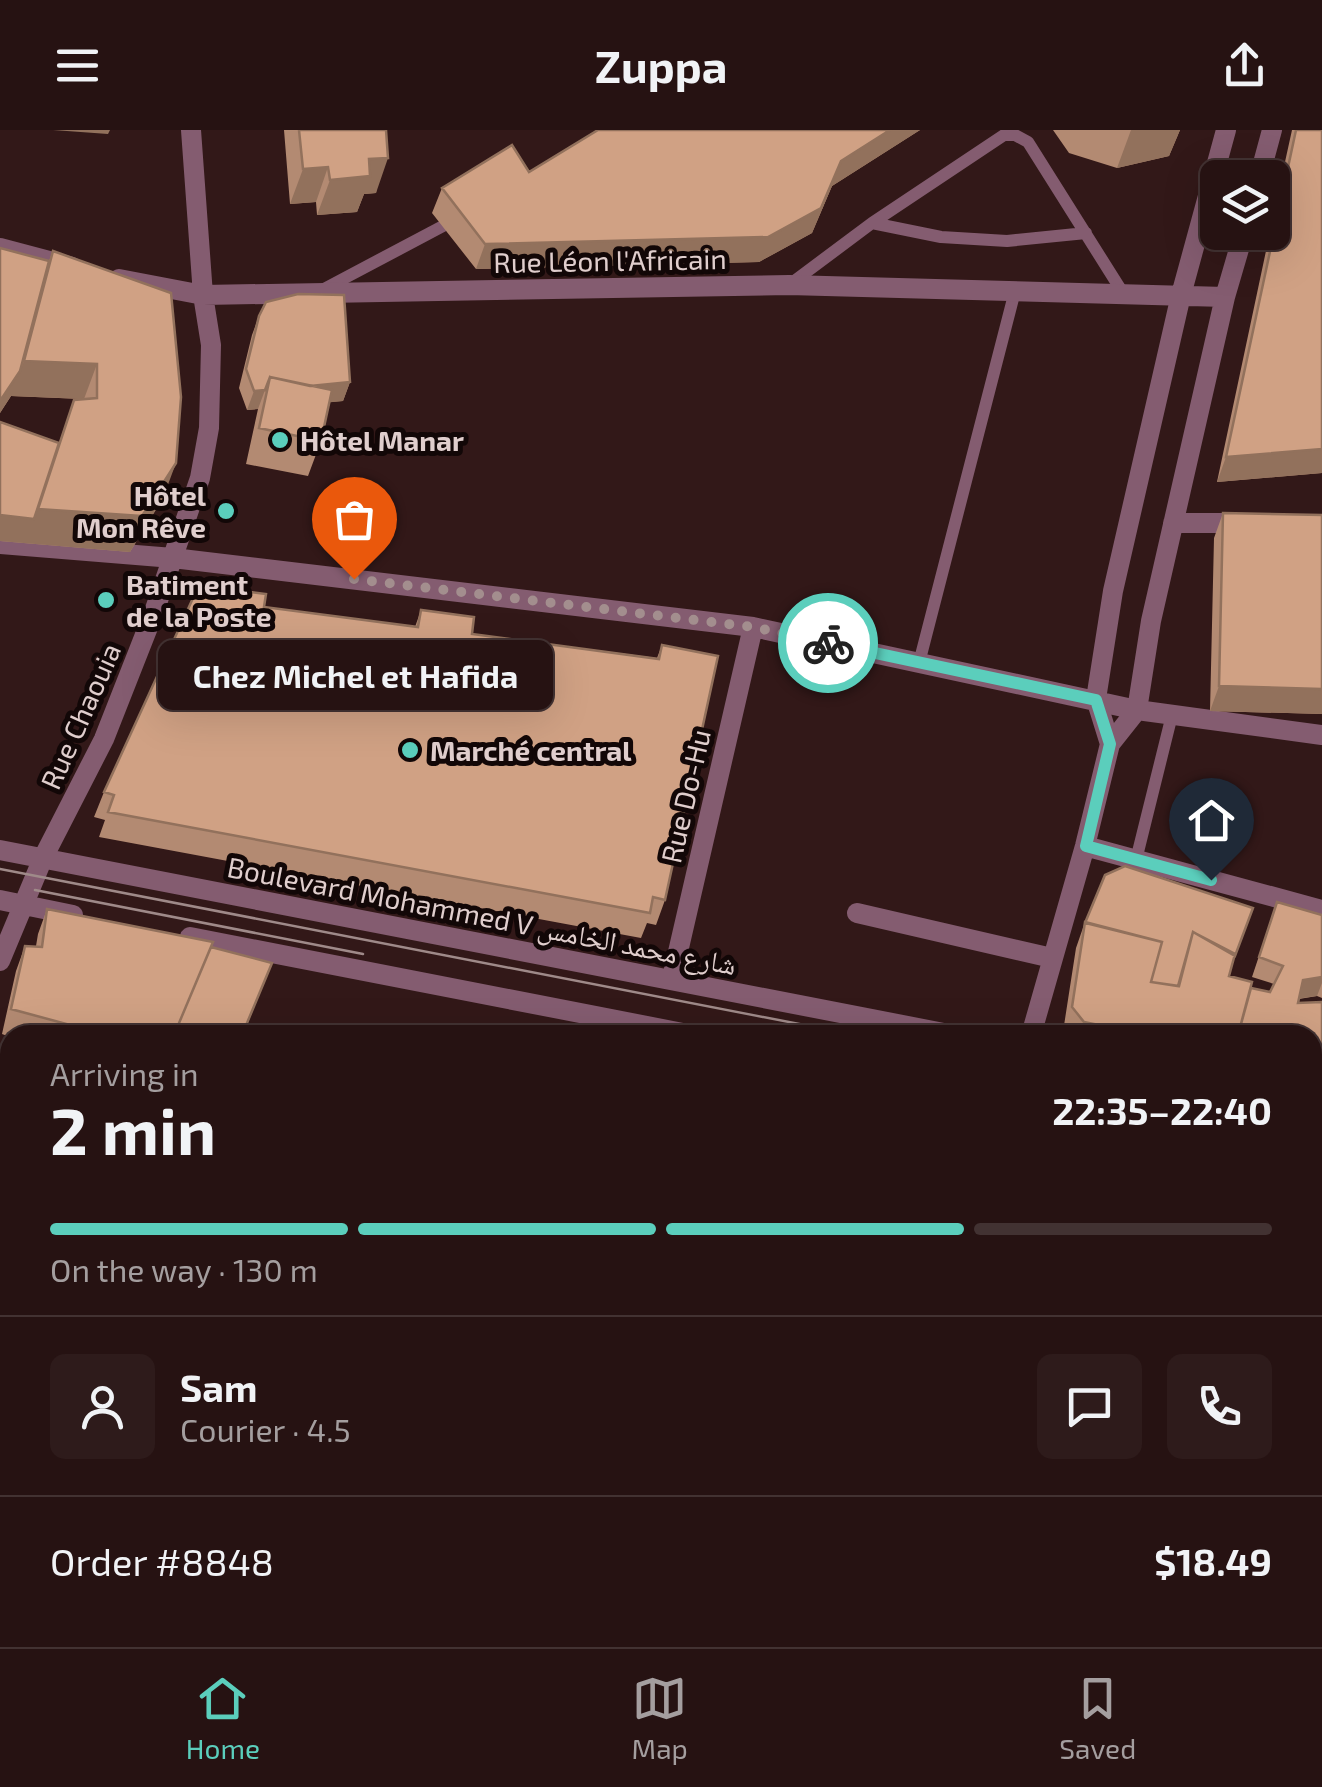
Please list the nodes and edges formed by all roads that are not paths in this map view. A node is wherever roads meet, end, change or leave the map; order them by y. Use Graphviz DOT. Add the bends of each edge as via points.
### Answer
graph roads {
  1 [pos="191,130"];
  2 [pos="1226,130"];
  3 [pos="1272,130"];
  4 [pos="1264,160"];
  5 [pos="872,223"];
  6 [pos="443,226"];
  7 [pos="1086,233"];
  8 [pos="0,248"];
  9 [pos="1239,250"];
  10 [pos="788,285"];
  11 [pos="322,290"];
  12 [pos="1014,291"];
  13 [pos="1123,293"];
  14 [pos="1180,294"];
  15 [pos="203,295"];
  16 [pos="1225,297"];
  17 [pos="1174,522"];
  18 [pos="1266,523"];
  19 [pos="0,544"];
  20 [pos="172,558"];
  21 [pos="753,627"];
  22 [pos="918,663"];
  23 [pos="1096,700"];
  24 [pos="1137,710"];
  25 [pos="1172,715"];
  26 [pos="1322,735"];
  27 [pos="1110,744"];
  28 [pos="1086,846"];
  29 [pos="0,850"];
  30 [pos="43,858"];
  31 [pos="1136,860"];
  32 [pos="0,900"];
  33 [pos="23,905"];
  34 [pos="1322,910"];
  35 [pos="857,913"];
  36 [pos="102,920"];
  37 [pos="160,932"];
  38 [pos="1052,958"];
  39 [pos="0,962"];
  40 [pos="672,978"];
  41 [pos="641,1025"];
  42 [pos="905,1025"];
  43 [pos="1035,1025"];
  1 -- 15 [label="street, Rue Chaouia"];
  2 -- 14 [label="street"];
  3 -- 4 [label="street"];
  5 -- 7 [label="lane" via="1007,241"];
  5 -- 7 [label="lane" via="1004,135 1015,135 1028,142"];
  5 -- 10 [label="lane"];
  6 -- 11 [label="lane"];
  7 -- 13 [label="lane"];
  8 -- 15 [label="street, Rue Léon l'Africain"];
  9 -- 16 [label="street"];
  10 -- 11 [label="street, Rue Léon l'Africain"];
  10 -- 12 [label="street, Rue Léon l'Africain"];
  11 -- 15 [label="street, Rue Léon l'Africain"];
  12 -- 13 [label="street, Rue Léon l'Africain"];
  12 -- 22 [label="lane"];
  13 -- 14 [label="street, Rue Léon l'Africain"];
  14 -- 16 [label="street, Rue Léon l'Africain"];
  14 -- 23 [label="street" via="1112,591"];
  15 -- 20 [label="street, Rue Chaouia" via="211,345 209,428 200,478"];
  16 -- 17 [label="street"];
  17 -- 18 [label="street"];
  17 -- 24 [label="street"];
  19 -- 20 [label="street"];
  20 -- 21 [label="street"];
  20 -- 30 [label="street, Rue Chaouia" via="104,739"];
  21 -- 22 [label="street"];
  21 -- 40 [label="street, Rue Do-Hu"];
  22 -- 23 [label="street"];
  23 -- 24 [label="street"];
  23 -- 27 [label="street"];
  24 -- 25 [label="street"];
  24 -- 27 [label="street"];
  25 -- 26 [label="street"];
  25 -- 31 [label="lane"];
  27 -- 28 [label="street"];
  28 -- 31 [label="street"];
  28 -- 38 [label="street"];
  29 -- 30 [label="street, Boulevard Mohammed V شارع محمد الخامس"];
  30 -- 33 [label="street, Rue Chaouia"];
  30 -- 40 [label="street, Boulevard Mohammed V شارع محمد الخامس"];
  31 -- 34 [label="street"];
  32 -- 33 [label="street"];
  33 -- 36 [label="street"];
  33 -- 39 [label="street, Rue Chaouia"];
  35 -- 38 [label="street"];
  37 -- 41 [label="street"];
  38 -- 43 [label="street"];
  40 -- 42 [label="street, Boulevard Mohammed V شارع محمد الخامس"];
}
